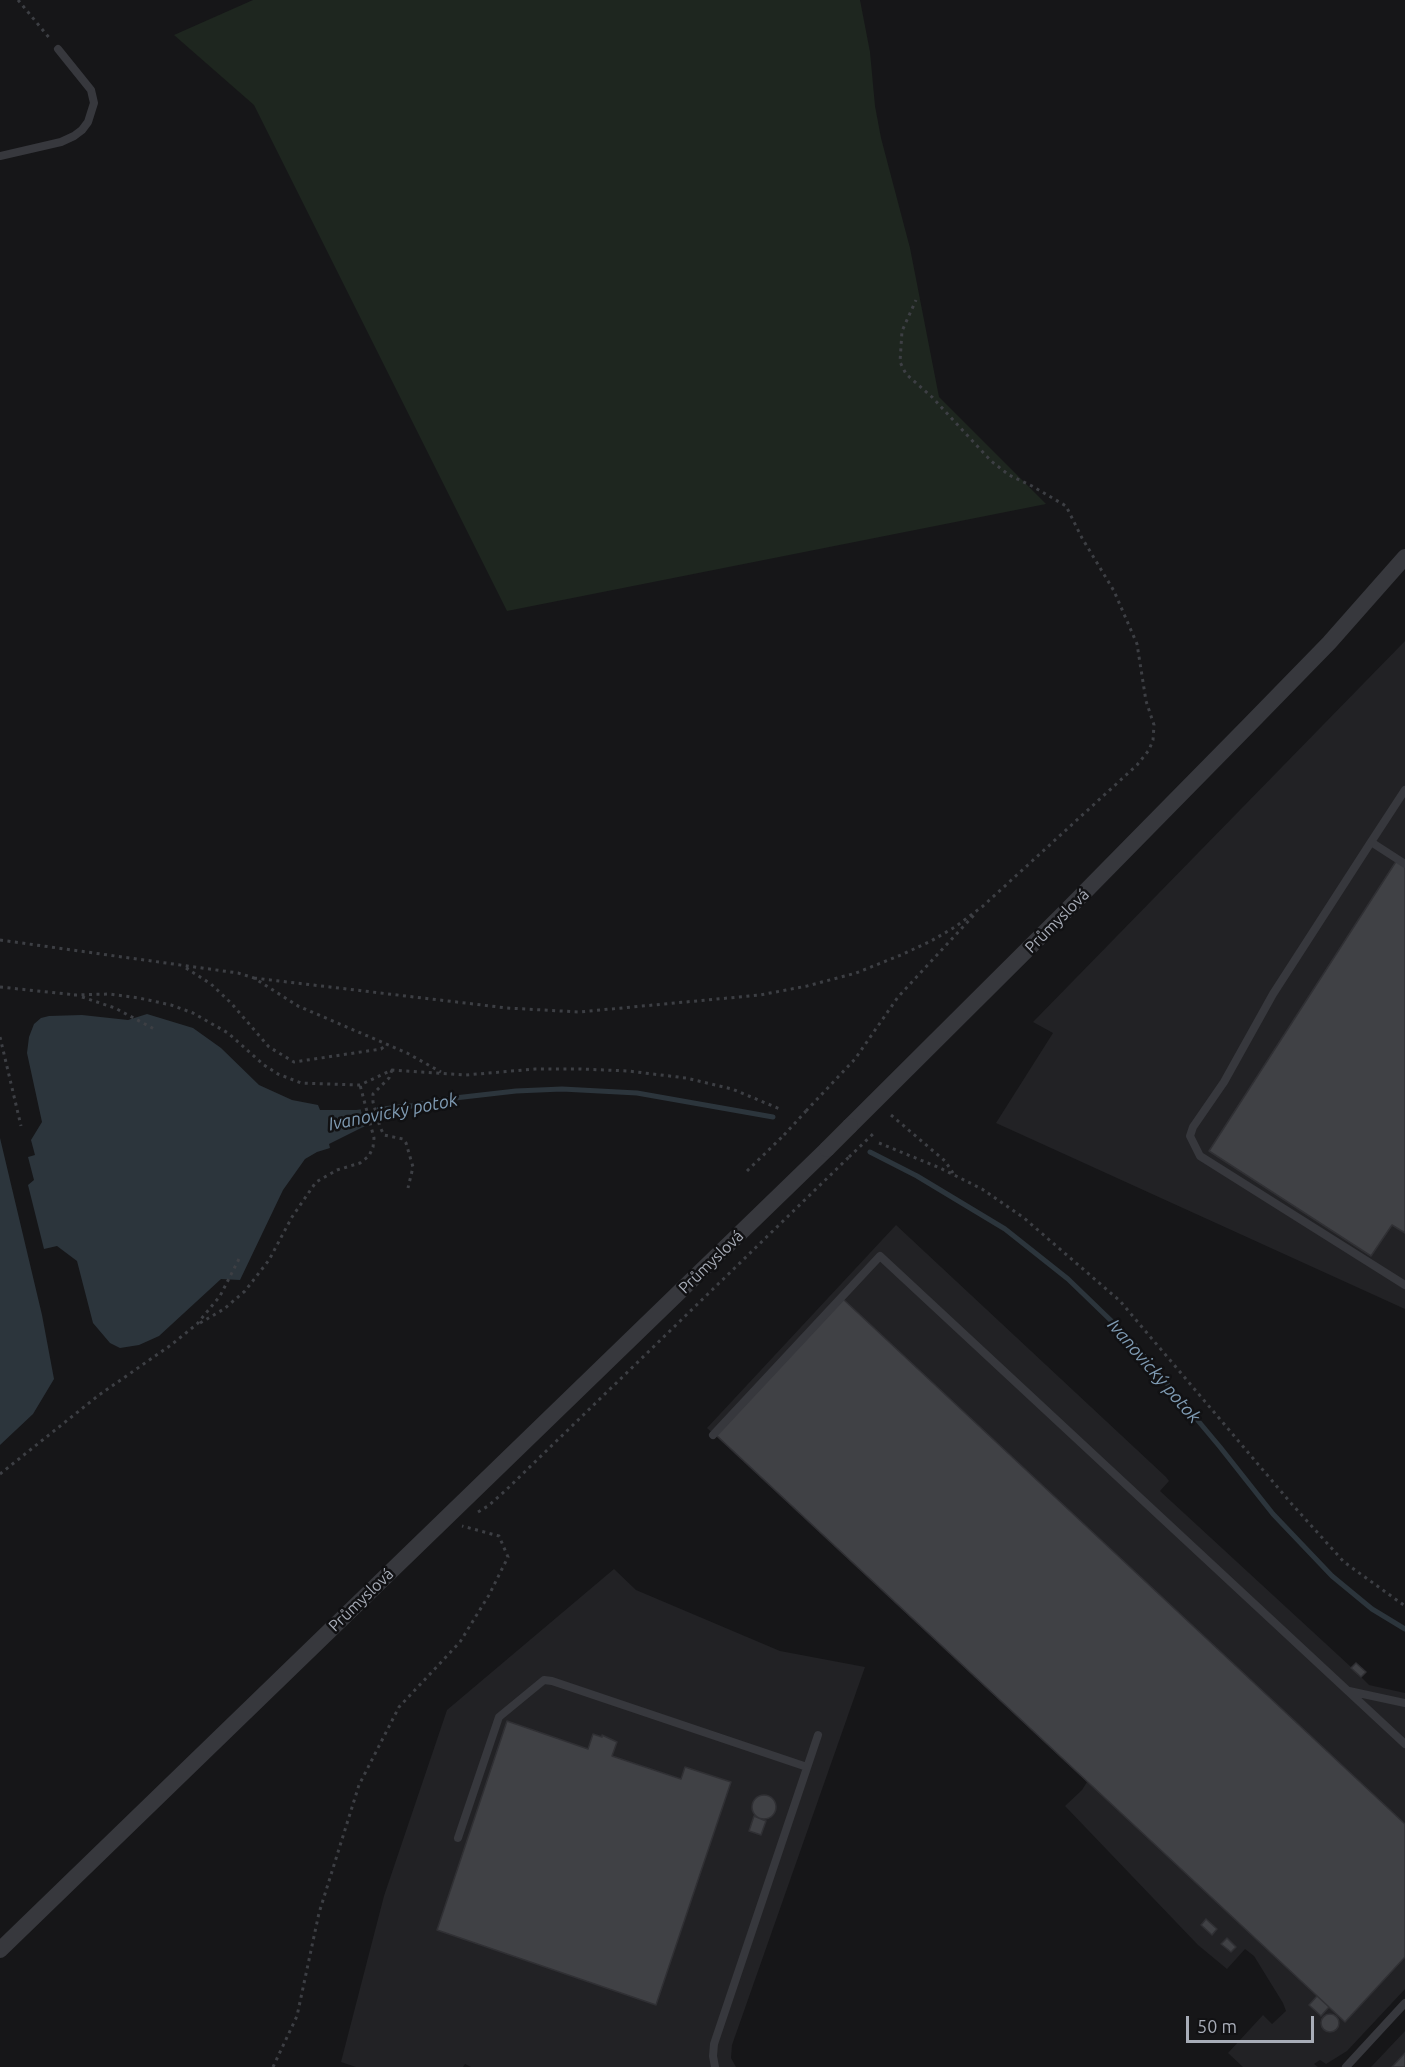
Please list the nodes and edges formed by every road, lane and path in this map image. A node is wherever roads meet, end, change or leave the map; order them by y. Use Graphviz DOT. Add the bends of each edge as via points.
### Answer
graph roads {
  1 [pos="18,0"];
  2 [pos="58,49"];
  3 [pos="0,156"];
  4 [pos="916,300"];
  5 [pos="1405,557"];
  6 [pos="1405,790"];
  7 [pos="1371,842"];
  8 [pos="1405,864"];
  9 [pos="983,906"];
  10 [pos="0,940"];
  11 [pos="184,966"];
  12 [pos="255,978"];
  13 [pos="0,987"];
  14 [pos="74,995"];
  15 [pos="156,1030"];
  16 [pos="0,1036"];
  17 [pos="386,1045"];
  18 [pos="392,1070"];
  19 [pos="442,1073"];
  20 [pos="360,1085"];
  21 [pos="780,1109"];
  22 [pos="891,1115"];
  23 [pos="21,1126"];
  24 [pos="873,1134"];
  25 [pos="879,1143"];
  26 [pos="849,1157"];
  27 [pos="747,1171"];
  28 [pos="954,1175"];
  29 [pos="408,1188"];
  30 [pos="241,1255"];
  31 [pos="1405,1285"];
  32 [pos="197,1324"];
  33 [pos="713,1435"];
  34 [pos="0,1474"];
  35 [pos="458,1525"];
  36 [pos="1405,1606"];
  37 [pos="1349,1690"];
  38 [pos="1405,1703"];
  39 [pos="818,1735"];
  40 [pos="1405,1744"];
  41 [pos="807,1767"];
  42 [pos="458,1838"];
  43 [pos="0,1950"];
  44 [pos="1405,2003"];
  45 [pos="273,2067"];
  46 [pos="715,2067"];
  47 [pos="1346,2067"];
  1 -- 2 [label="path"];
  2 -- 3 [label="lane" via="91,90 94,103 88,122 61,142"];
  4 -- 9 [label="path" via="902,331 900,362 906,374 991,461 1066,506 1128,619 1154,725 1149,750 1137,765"];
  5 -- 43 [label="street, Průmyslová, bridge" via="1329,644 1250,725 850,1126"];
  6 -- 7 [label="lane"];
  7 -- 8 [label="lane"];
  7 -- 31 [label="lane" via="1273,994 1190,1136 1200,1156"];
  9 -- 12 [label="path" via="931,941 856,973 720,1000 579,1012 507,1008"];
  9 -- 27 [label="path, bridge" via="898,997 855,1059"];
  10 -- 11 [label="path"];
  11 -- 12 [label="path"];
  11 -- 17 [label="path" via="231,1003 269,1047 294,1062 381,1049"];
  12 -- 17 [label="path" via="298,1006"];
  13 -- 14 [label="path"];
  14 -- 15 [label="path" via="109,1005"];
  14 -- 20 [label="path" via="109,994 171,1005 228,1033 264,1065 289,1079 311,1085"];
  16 -- 23 [label="path"];
  17 -- 19 [label="path"];
  18 -- 19 [label="path"];
  18 -- 20 [label="path"];
  18 -- 29 [label="path" via="373,1094 374,1102 384,1135 406,1143 413,1167"];
  19 -- 21 [label="path" via="570,1069 686,1077 732,1089"];
  20 -- 32 [label="path" via="374,1138 369,1156 316,1182 269,1260 245,1291"];
  22 -- 28 [label="path" via="945,1161"];
  24 -- 26 [label="path, bridge"];
  25 -- 28 [label="path"];
  28 -- 36 [label="path" via="1024,1218 1120,1301 1344,1562"];
  30 -- 32 [label="path" via="220,1296"];
  32 -- 34 [label="path"];
  33 -- 37 [label="lane" via="880,1256"];
  35 -- 45 [label="path" via="499,1536 508,1557 460,1642 399,1707 359,1785 319,1913 297,2016"];
  37 -- 38 [label="lane"];
  37 -- 40 [label="lane"];
  39 -- 41 [label="lane"];
  41 -- 42 [label="lane" via="544,1680 499,1717"];
  41 -- 46 [label="lane" via="714,2044"];
  44 -- 47 [label="lane"];
}
